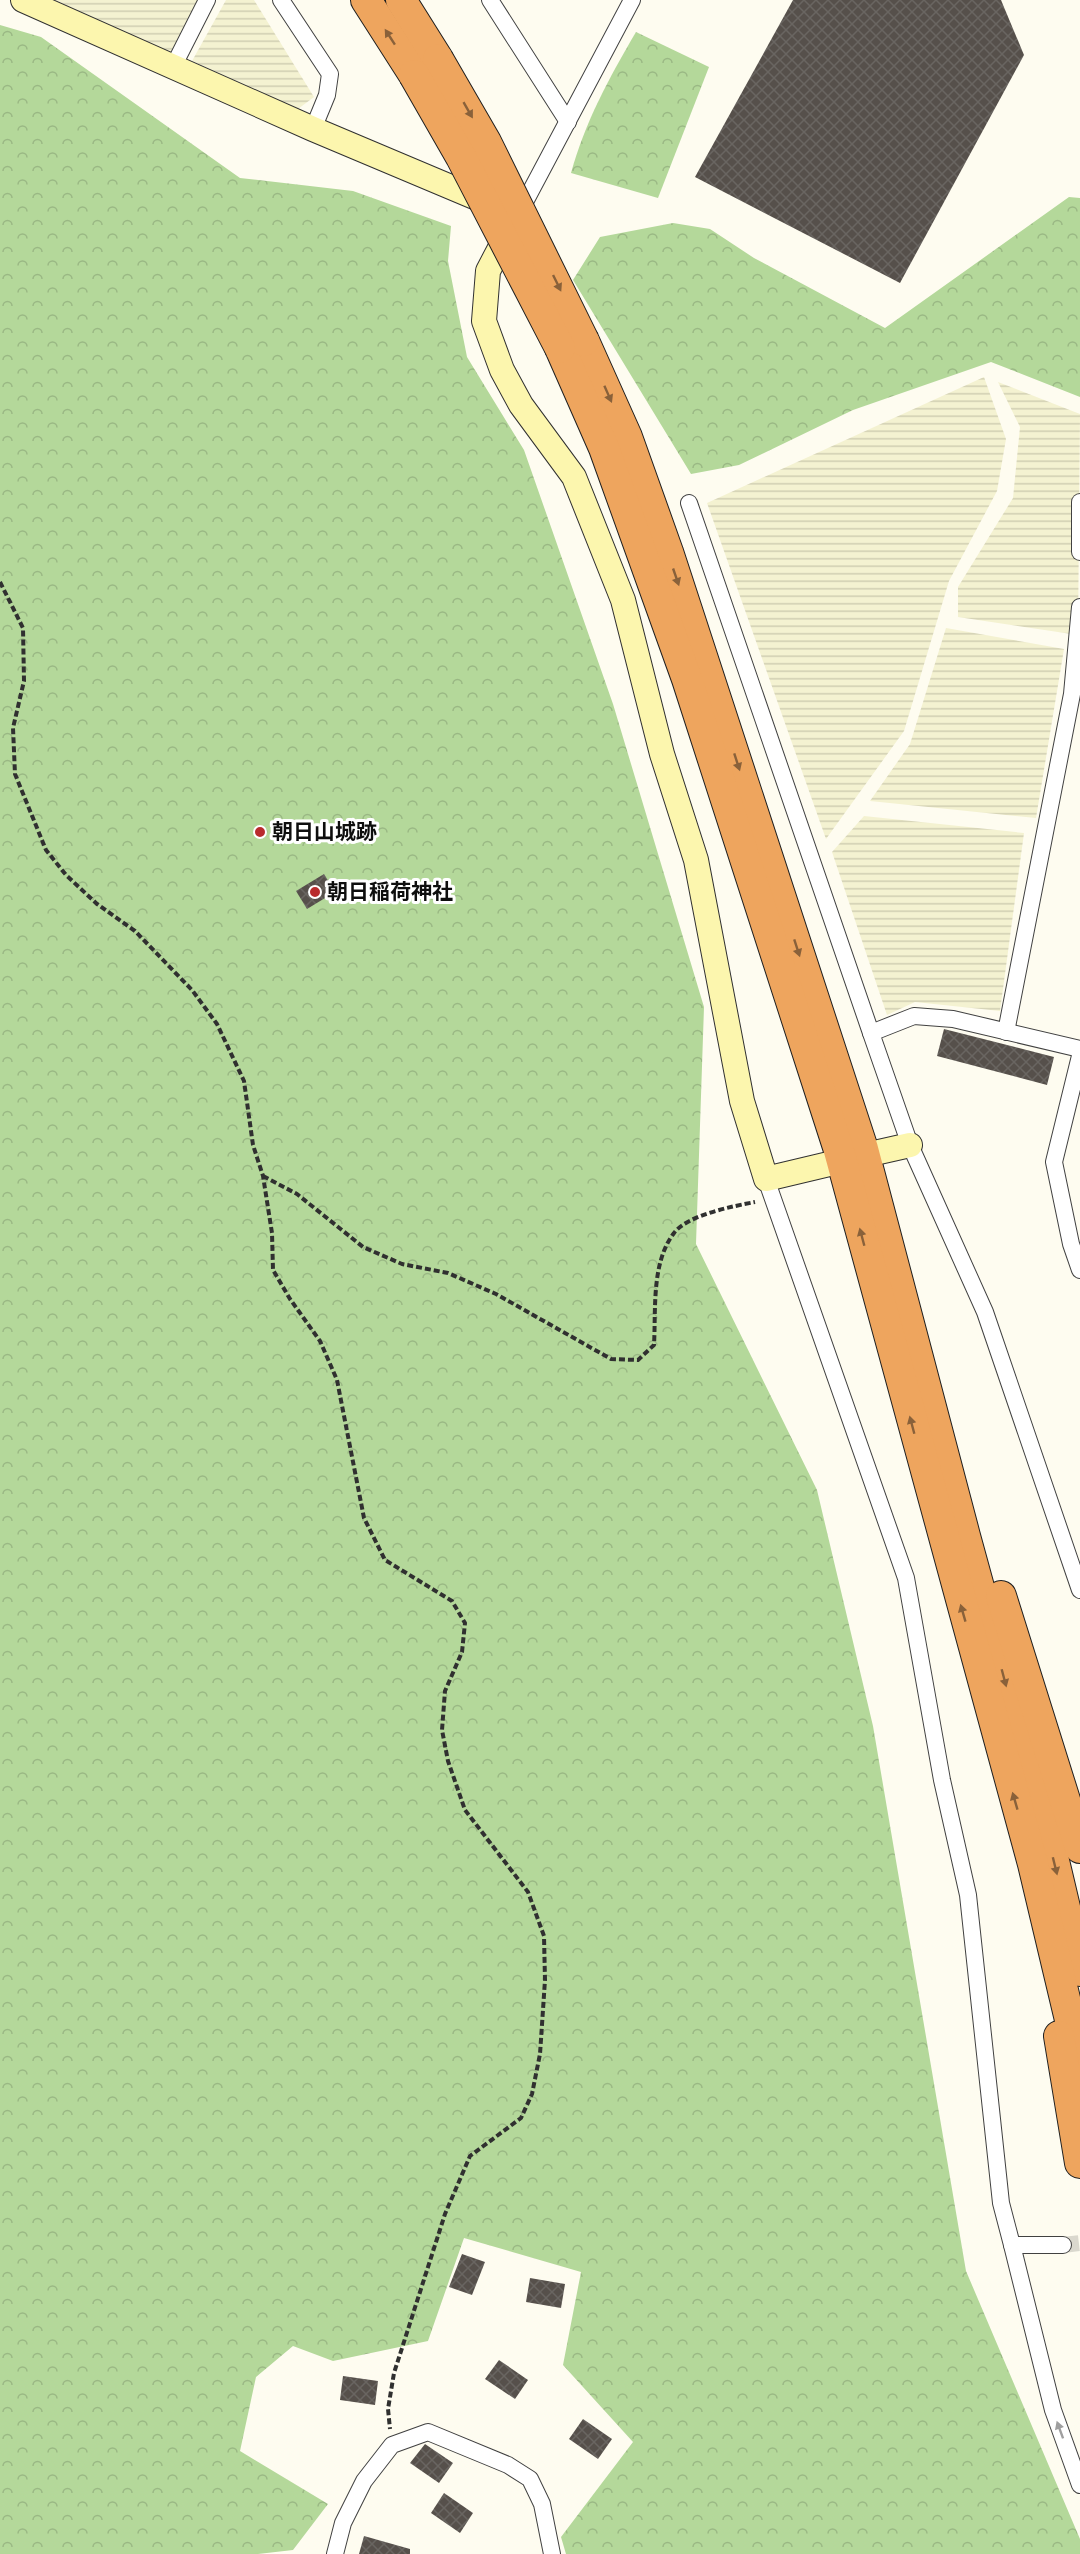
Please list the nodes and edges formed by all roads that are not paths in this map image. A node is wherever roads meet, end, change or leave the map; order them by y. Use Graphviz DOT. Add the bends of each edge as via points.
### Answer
graph roads {
  1 [pos="23,0"];
  2 [pos="207,0"];
  3 [pos="281,0"];
  4 [pos="366,0"];
  5 [pos="401,0"];
  6 [pos="490,0"];
  7 [pos="632,0"];
  8 [pos="173,67"];
  9 [pos="426,67"];
  10 [pos="568,122"];
  11 [pos="313,129"];
  12 [pos="517,215"];
  13 [pos="572,345"];
  14 [pos="1080,502"];
  15 [pos="688,503"];
  16 [pos="1080,552"];
  17 [pos="1080,607"];
  18 [pos="1006,1032"];
  19 [pos="870,1033"];
  20 [pos="1080,1049"];
  21 [pos="1080,1056"];
  22 [pos="910,1145"];
  23 [pos="879,1152"];
  24 [pos="829,1164"];
  25 [pos="769,1189"];
  26 [pos="1080,1270"];
  27 [pos="929,1399"];
  28 [pos="1080,1590"];
  29 [pos="1024,1832"];
  30 [pos="1080,1848"];
  31 [pos="1080,1971"];
  32 [pos="1080,2062"];
  33 [pos="1080,2163"];
  34 [pos="1012,2244"];
  35 [pos="1064,2245"];
  36 [pos="1080,2485"];
  37 [pos="335,2554"];
  38 [pos="552,2554"];
  1 -- 8 [label="street"];
  2 -- 8 [label="street"];
  3 -- 11 [label="street" via="330,74 327,95"];
  9 -- 4 [label="highway, one-way"];
  5 -- 9 [label="highway"];
  6 -- 10 [label="street"];
  7 -- 10 [label="street"];
  8 -- 11 [label="street"];
  9 -- 13 [label="highway, bridge" via="486,141"];
  10 -- 12 [label="street"];
  11 -- 12 [label="street"];
  12 -- 25 [label="street" via="488,271 484,321 502,370 521,405 574,477 623,600 662,754 696,860 742,1101"];
  13 -- 27 [label="highway, one-way" via="627,437 709,673 863,1149"];
  29 -- 13 [label="highway, one-way" via="838,1147 687,679 604,448"];
  14 -- 16 [label="street"];
  15 -- 19 [label="street"];
  17 -- 18 [label="street" via="1072,694"];
  18 -- 19 [label="street" via="953,1019 914,1016"];
  18 -- 20 [label="street"];
  19 -- 22 [label="street"];
  21 -- 26 [label="street" via="1054,1162"];
  22 -- 23 [label="street"];
  22 -- 28 [label="street" via="985,1312"];
  24 -- 25 [label="street"];
  25 -- 34 [label="street" via="906,1578 942,1780 968,1895 1001,2203"];
  27 -- 30 [label="highway" via="991,1562"];
  27 -- 31 [label="highway, one-way"];
  29 -- 32 [label="highway"];
  29 -- 33 [label="highway"];
  34 -- 35 [label="street"];
  36 -- 34 [label="street, one-way" via="1053,2410"];
  37 -- 38 [label="street" via="343,2523 364,2481 392,2445 428,2432 508,2464 530,2479 542,2504"];
}
